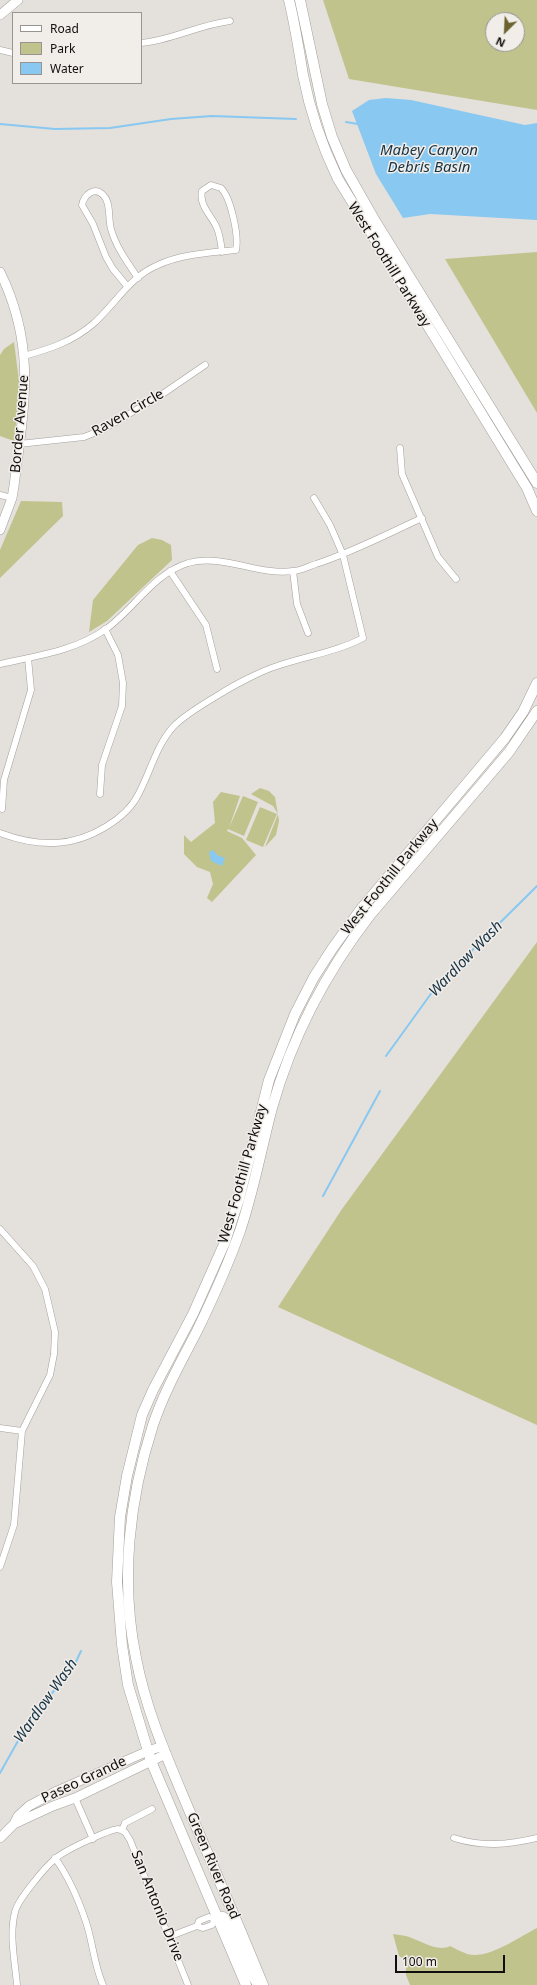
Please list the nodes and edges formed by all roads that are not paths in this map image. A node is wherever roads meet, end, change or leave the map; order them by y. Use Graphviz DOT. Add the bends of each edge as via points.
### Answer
graph roads {
  1 [pos="18,0"];
  2 [pos="289,0"];
  3 [pos="300,0"];
  4 [pos="0,15"];
  5 [pos="230,22"];
  6 [pos="142,43"];
  7 [pos="0,50"];
  8 [pos="12,53"];
  9 [pos="346,195"];
  10 [pos="222,252"];
  11 [pos="404,268"];
  12 [pos="0,272"];
  13 [pos="138,278"];
  14 [pos="3,284"];
  15 [pos="127,286"];
  16 [pos="24,356"];
  17 [pos="205,365"];
  18 [pos="19,444"];
  19 [pos="400,448"];
  20 [pos="537,483"];
  21 [pos="0,495"];
  22 [pos="12,498"];
  23 [pos="314,498"];
  24 [pos="537,511"];
  25 [pos="422,518"];
  26 [pos="0,530"];
  27 [pos="343,555"];
  28 [pos="170,571"];
  29 [pos="293,572"];
  30 [pos="456,579"];
  31 [pos="105,629"];
  32 [pos="308,633"];
  33 [pos="28,658"];
  34 [pos="0,664"];
  35 [pos="217,668"];
  36 [pos="537,683"];
  37 [pos="537,711"];
  38 [pos="100,794"];
  39 [pos="2,809"];
  40 [pos="0,833"];
  41 [pos="0,1229"];
  42 [pos="0,1428"];
  43 [pos="22,1431"];
  44 [pos="0,1567"];
  45 [pos="164,1750"];
  46 [pos="148,1751"];
  47 [pos="151,1761"];
  48 [pos="75,1798"];
  49 [pos="152,1809"];
  50 [pos="14,1824"];
  51 [pos="122,1830"];
  52 [pos="0,1838"];
  53 [pos="454,1838"];
  54 [pos="537,1838"];
  55 [pos="92,1839"];
  56 [pos="55,1858"];
  57 [pos="217,1918"];
  58 [pos="197,1926"];
  59 [pos="168,1937"];
  60 [pos="17,1985"];
  61 [pos="103,1985"];
  62 [pos="188,1985"];
  63 [pos="246,1985"];
  64 [pos="258,1985"];
  65 [pos="263,1985"];
  1 -- 4 [label="main road"];
  2 -- 9 [label="main road, West Foothill Parkway" via="318,133"];
  3 -- 11 [label="main road, West Foothill Parkway" via="315,76 332,137 346,170"];
  5 -- 6 [label="street" via="210,24 169,38"];
  7 -- 8 [label="street"];
  9 -- 11 [label="main road" via="359,206 392,260"];
  9 -- 24 [label="main road, West Foothill Parkway" via="527,488"];
  10 -- 10 [label="street" via="236,250 238,242 227,198 221,188 211,185 202,191 201,201 216,226"];
  10 -- 13 [label="street" via="188,255 171,260 156,265"];
  11 -- 20 [label="main road, West Foothill Parkway"];
  12 -- 14 [label="main road, Border Avenue"];
  13 -- 15 [label="street"];
  13 -- 15 [label="street" via="115,240 108,213 108,201 98,191 92,191 86,195 82,205 93,224 106,257"];
  14 -- 16 [label="main road, Border Avenue" via="20,328"];
  15 -- 16 [label="street" via="93,324 76,337 57,347"];
  16 -- 18 [label="main road, Border Avenue" via="26,383"];
  17 -- 18 [label="street, Raven Circle" via="124,418 84,438"];
  18 -- 22 [label="main road, Border Avenue"];
  19 -- 25 [label="street" via="402,474"];
  21 -- 22 [label="street"];
  22 -- 26 [label="main road, Border Avenue"];
  23 -- 27 [label="street" via="330,525"];
  25 -- 27 [label="street"];
  25 -- 30 [label="street" via="438,557"];
  27 -- 29 [label="street"];
  27 -- 40 [label="street" via="363,638 346,647 276,666 220,693 182,719 166,737 132,806 117,820 96,833 81,840 55,844 14,838"];
  28 -- 29 [label="street" via="188,563 202,561"];
  28 -- 31 [label="street"];
  28 -- 35 [label="street" via="206,625"];
  29 -- 32 [label="street" via="297,604"];
  31 -- 33 [label="street" via="72,647"];
  31 -- 38 [label="street" via="118,655 123,683 122,706 102,764"];
  33 -- 34 [label="street"];
  33 -- 39 [label="street" via="31,690 4,780"];
  36 -- 46 [label="main road, West Foothill Parkway" via="523,712 505,738 361,909 314,977 295,1014 269,1080 225,1242 193,1314 142,1415 120,1517 117,1588 128,1685"];
  37 -- 45 [label="main road, West Foothill Parkway" via="509,752 371,914 343,952 315,1000 282,1075 238,1237 214,1296 154,1421 133,1505 128,1576 131,1628 143,1690"];
  41 -- 43 [label="street" via="33,1266 45,1289 55,1332 50,1375"];
  42 -- 43 [label="street"];
  43 -- 44 [label="street" via="14,1525"];
  45 -- 46 [label="main road, Paseo Grande"];
  45 -- 47 [label="main road, Paseo Grande"];
  45 -- 65 [label="main road, Green River Road"];
  46 -- 47 [label="main road, Green River Road"];
  46 -- 50 [label="main road, Paseo Grande" via="42,1799 18,1816"];
  47 -- 48 [label="main road, Paseo Grande"];
  47 -- 57 [label="main road, Green River Road"];
  48 -- 50 [label="main road, Paseo Grande"];
  48 -- 55 [label="street"];
  49 -- 51 [label="street" via="125,1823"];
  50 -- 52 [label="main road, Paseo Grande"];
  51 -- 55 [label="street" via="114,1830"];
  51 -- 59 [label="street, San Antonio Drive" via="130,1840"];
  53 -- 54 [label="street" via="471,1844 491,1845"];
  55 -- 56 [label="street"];
  56 -- 60 [label="street" via="15,1910 13,1924"];
  56 -- 61 [label="street" via="86,1922 97,1972"];
  57 -- 63 [label="main road, Green River Road"];
  57 -- 64 [label="main road" via="223,1917 228,1921"];
  58 -- 59 [label="street"];
  59 -- 62 [label="street, San Antonio Drive"];
}
